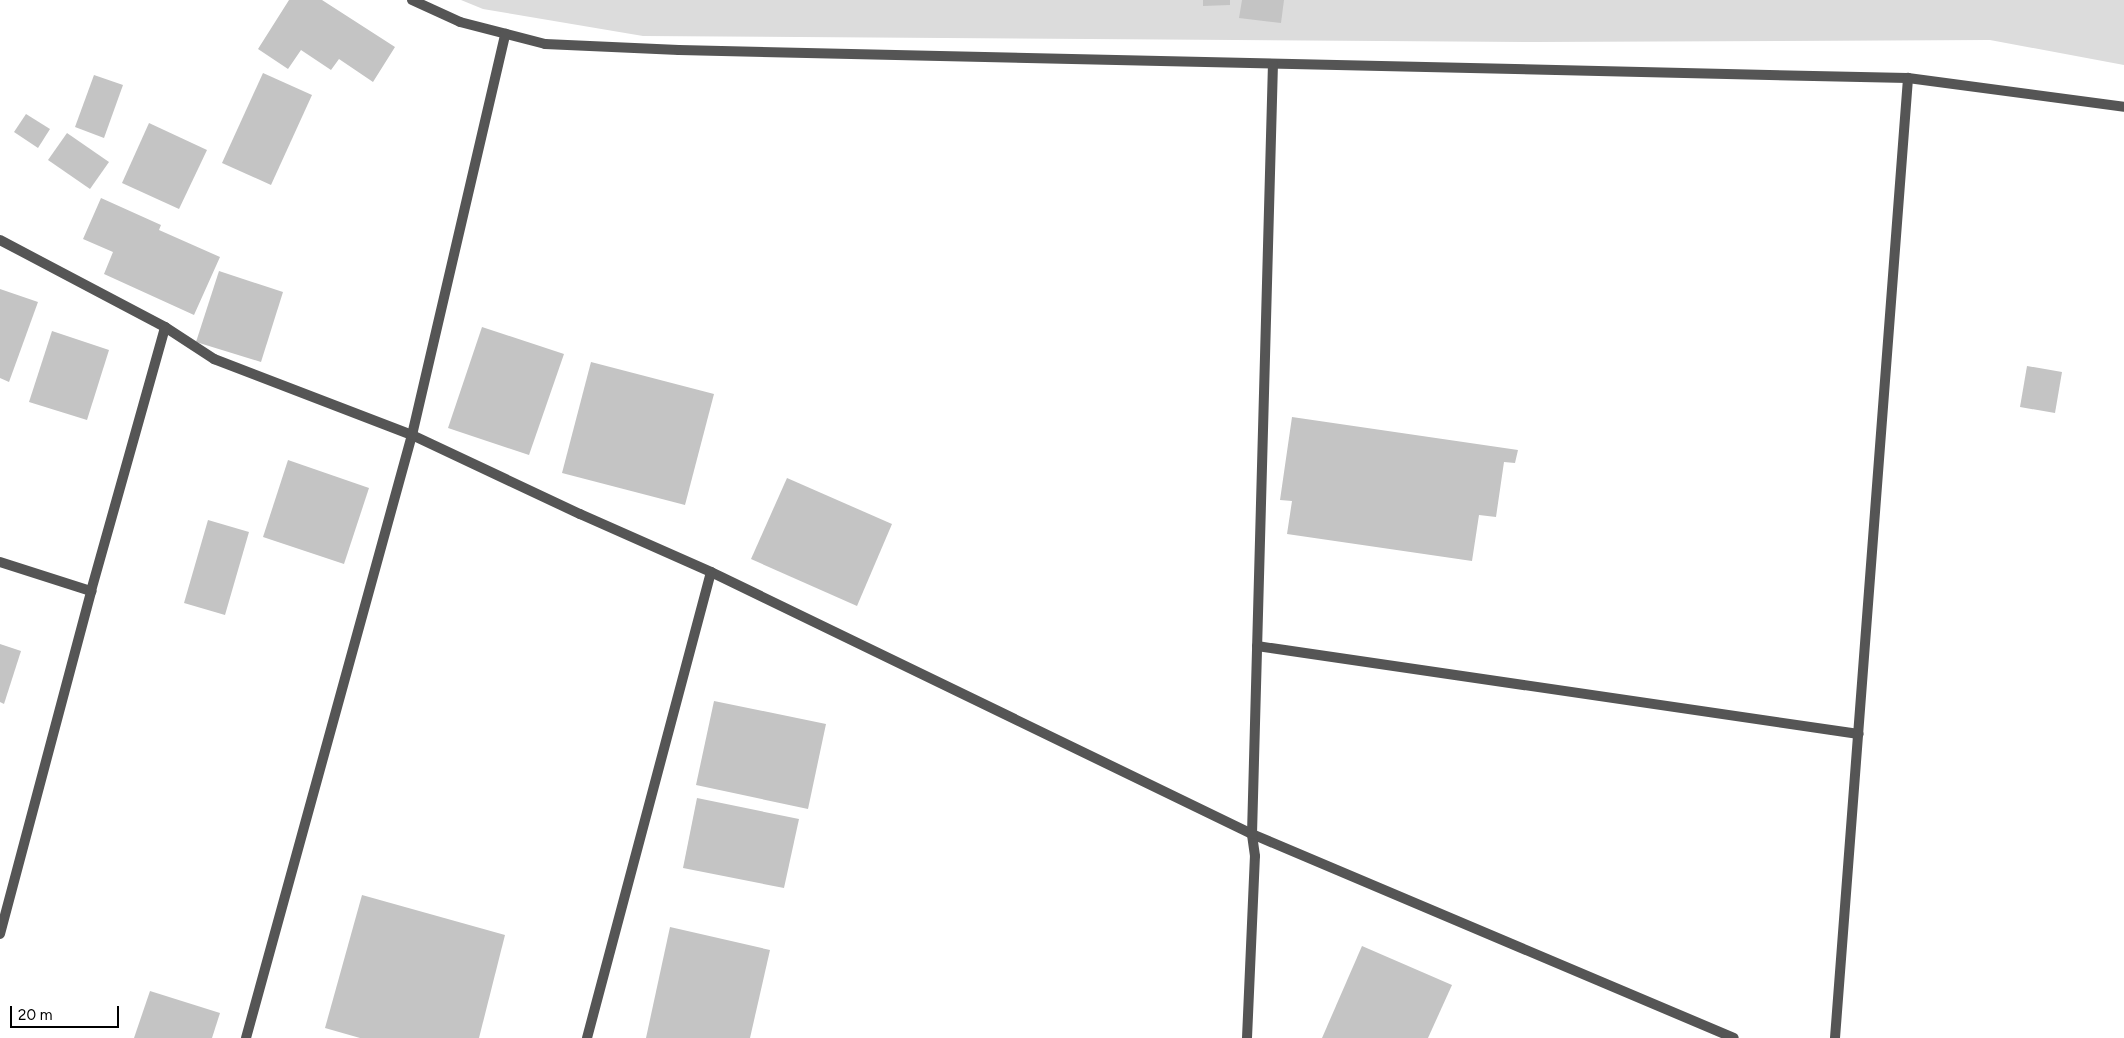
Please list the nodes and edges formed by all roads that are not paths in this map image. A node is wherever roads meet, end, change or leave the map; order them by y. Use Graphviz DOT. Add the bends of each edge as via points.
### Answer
graph roads {
  1 [pos="412,0"];
  2 [pos="505,34"];
  3 [pos="1273,64"];
  4 [pos="1908,78"];
  5 [pos="2124,107"];
  6 [pos="0,240"];
  7 [pos="165,327"];
  8 [pos="412,435"];
  9 [pos="0,562"];
  10 [pos="711,572"];
  11 [pos="91,591"];
  12 [pos="1257,646"];
  13 [pos="1858,734"];
  14 [pos="1252,834"];
  15 [pos="0,934"];
  16 [pos="246,1038"];
  17 [pos="588,1038"];
  18 [pos="1247,1038"];
  19 [pos="1734,1038"];
  20 [pos="1836,1038"];
  1 -- 2 [label="street" via="460,22"];
  2 -- 3 [label="street" via="545,44 679,50"];
  2 -- 8 [label="street"];
  3 -- 4 [label="street"];
  3 -- 12 [label="street"];
  4 -- 5 [label="street"];
  4 -- 13 [label="street"];
  6 -- 7 [label="street"];
  7 -- 8 [label="street" via="229,366"];
  7 -- 11 [label="street"];
  8 -- 10 [label="street"];
  8 -- 16 [label="street"];
  9 -- 11 [label="street"];
  10 -- 14 [label="street"];
  10 -- 17 [label="street"];
  11 -- 15 [label="street"];
  12 -- 13 [label="street"];
  12 -- 14 [label="street"];
  13 -- 20 [label="street"];
  14 -- 18 [label="street" via="1255,856"];
  14 -- 19 [label="street"];
}
